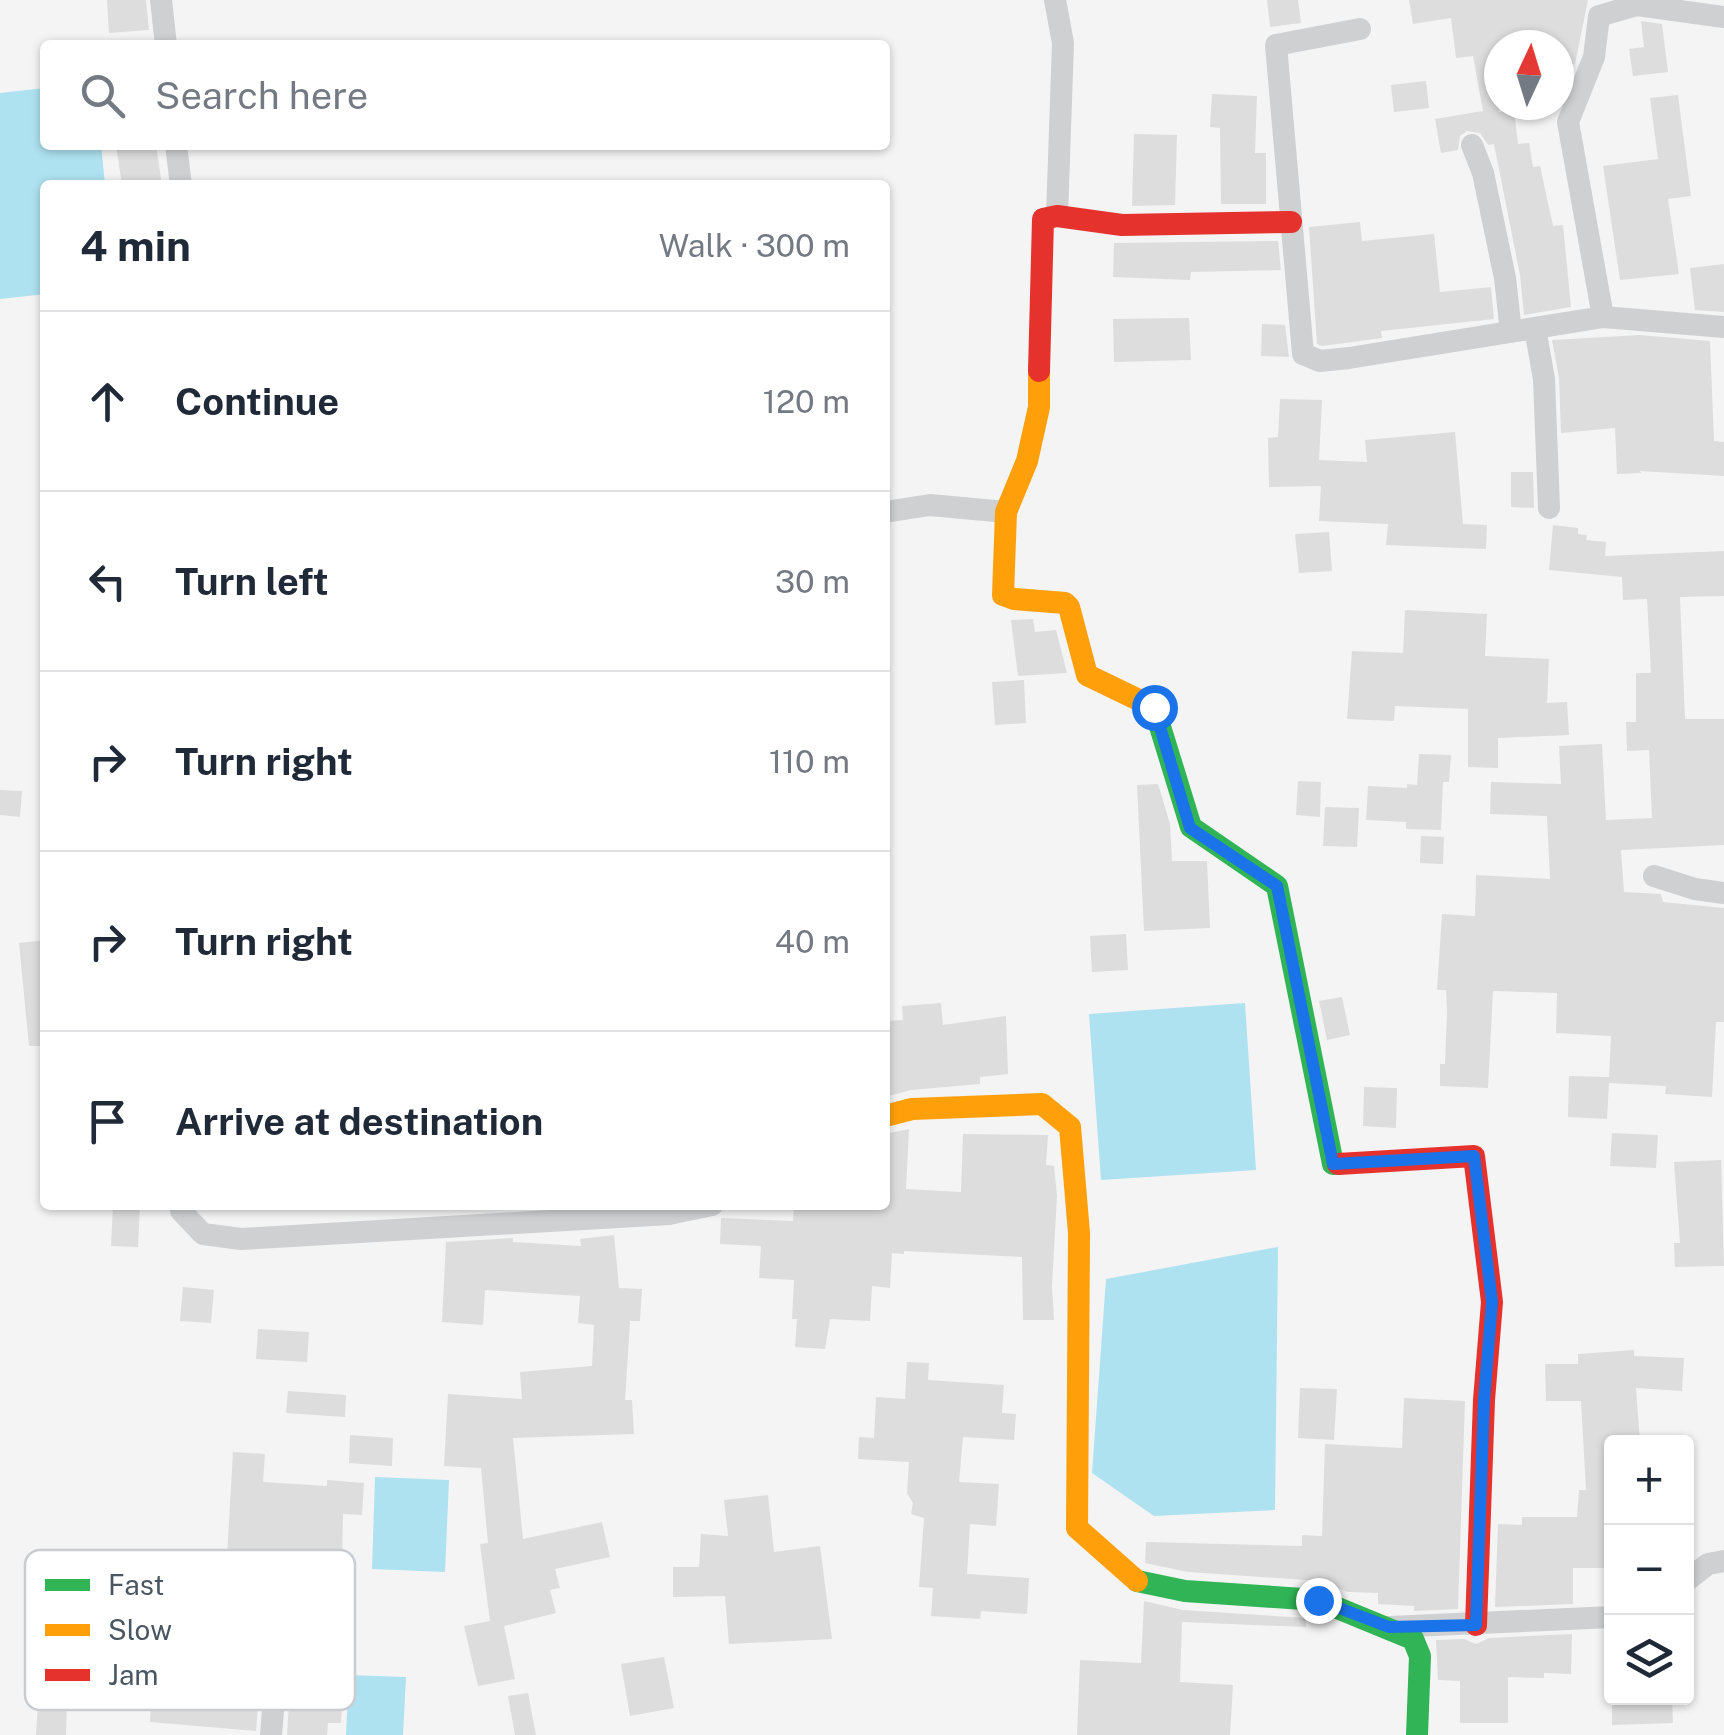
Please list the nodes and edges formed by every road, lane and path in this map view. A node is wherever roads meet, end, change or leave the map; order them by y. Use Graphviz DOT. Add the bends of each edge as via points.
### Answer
graph roads {
  1 [pos="161,0"];
  2 [pos="1055,0"];
  3 [pos="1724,17"];
  4 [pos="1360,30"];
  5 [pos="165,40"];
  6 [pos="1472,145"];
  7 [pos="176,150"];
  8 [pos="180,180"];
  9 [pos="1057,216"];
  10 [pos="1291,222"];
  11 [pos="1603,317"];
  12 [pos="1724,327"];
  13 [pos="1535,328"];
  14 [pos="1511,332"];
  15 [pos="1549,508"];
  16 [pos="890,511"];
  17 [pos="1006,512"];
  18 [pos="1654,876"];
  19 [pos="1724,893"];
  20 [pos="890,1115"];
  21 [pos="181,1210"];
  22 [pos="688,1210"];
  23 [pos="1724,1561"];
  24 [pos="1694,1575"];
  25 [pos="1604,1617"];
  26 [pos="1476,1625"];
  27 [pos="1389,1627"];
  28 [pos="273,1710"];
  29 [pos="271,1735"];
  30 [pos="1417,1735"];
  1 -- 5 [label="street"];
  2 -- 9 [label="street" via="1063,43"];
  3 -- 11 [label="street" via="1637,5 1600,16 1594,57 1568,122"];
  4 -- 10 [label="street" via="1276,45"];
  6 -- 14 [label="street" via="1505,278"];
  7 -- 8 [label="street"];
  9 -- 10 [label="street" via="1122,225"];
  9 -- 17 [label="street" via="1043,219 1040,245 1039,407"];
  10 -- 14 [label="street" via="1303,354 1320,361 1349,358"];
  11 -- 12 [label="street"];
  11 -- 13 [label="street"];
  13 -- 14 [label="street"];
  13 -- 15 [label="street" via="1544,379"];
  16 -- 17 [label="street" via="930,506"];
  17 -- 26 [label="street" via="1003,596 1070,607 1087,675 1154,707 1190,828 1277,886 1333,1164 1474,1156 1492,1302"];
  18 -- 19 [label="street"];
  20 -- 27 [label="street" via="1042,1104 1070,1127 1079,1233 1077,1528 1133,1580 1185,1591 1318,1600"];
  21 -- 22 [label="street" via="203,1234 242,1240"];
  23 -- 24 [label="street"];
  25 -- 26 [label="street"];
  26 -- 27 [label="street"];
  27 -- 30 [label="street" via="1414,1638 1420,1656"];
  28 -- 29 [label="street"];
}
